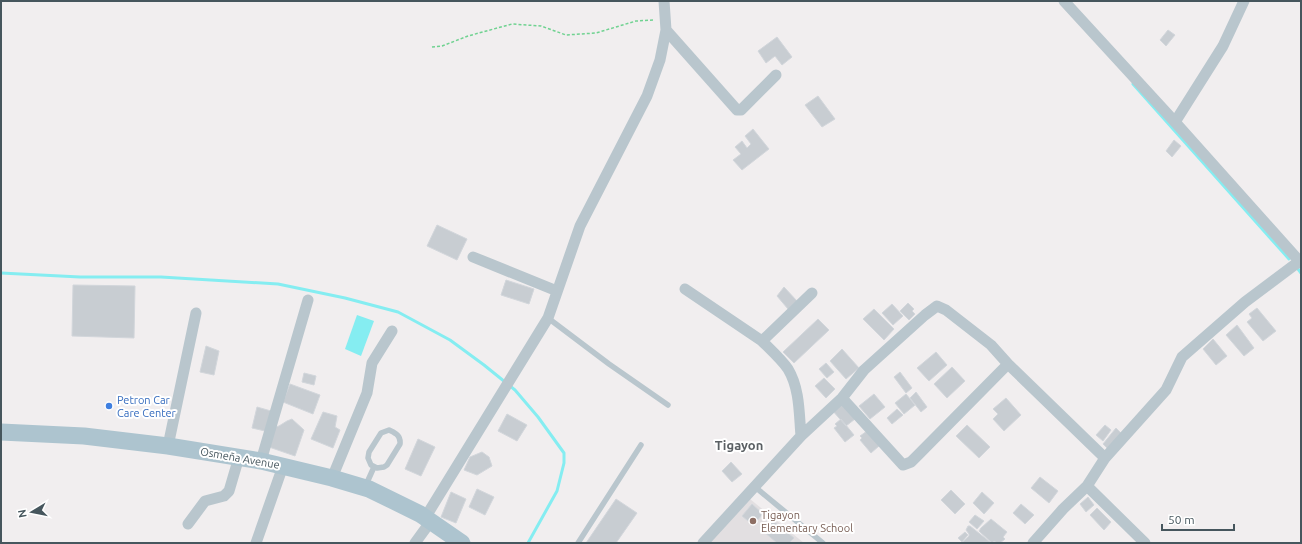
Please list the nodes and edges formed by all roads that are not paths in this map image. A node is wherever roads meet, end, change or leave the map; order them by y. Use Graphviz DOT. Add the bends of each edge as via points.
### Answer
graph roads {
  1 [pos="664,1"];
  2 [pos="1064,1"];
  3 [pos="1244,1"];
  4 [pos="666,25"];
  5 [pos="776,75"];
  6 [pos="1175,122"];
  7 [pos="473,257"];
  8 [pos="1300,262"];
  9 [pos="686,289"];
  10 [pos="557,291"];
  11 [pos="812,293"];
  12 [pos="308,300"];
  13 [pos="196,313"];
  14 [pos="548,318"];
  15 [pos="392,331"];
  16 [pos="762,341"];
  17 [pos="1008,364"];
  18 [pos="842,398"];
  19 [pos="668,405"];
  20 [pos="1,432"];
  21 [pos="801,436"];
  22 [pos="641,445"];
  23 [pos="168,446"];
  24 [pos="239,457"];
  25 [pos="1105,458"];
  26 [pos="261,461"];
  27 [pos="283,466"];
  28 [pos="374,467"];
  29 [pos="332,478"];
  30 [pos="1087,486"];
  31 [pos="755,487"];
  32 [pos="364,488"];
  33 [pos="428,520"];
  34 [pos="188,524"];
  35 [pos="256,543"];
  36 [pos="415,543"];
  37 [pos="462,543"];
  38 [pos="578,543"];
  39 [pos="703,543"];
  40 [pos="823,543"];
  41 [pos="1034,543"];
  42 [pos="1145,543"];
  1 -- 4 [label="street"];
  2 -- 6 [label="street"];
  3 -- 6 [label="street" via="1223,46"];
  4 -- 5 [label="street" via="737,110 741,110"];
  4 -- 10 [label="street" via="660,60 647,96 580,226"];
  6 -- 8 [label="street"];
  7 -- 10 [label="street"];
  8 -- 25 [label="street" via="1245,302 1182,357 1166,390"];
  9 -- 16 [label="street"];
  10 -- 14 [label="street"];
  11 -- 16 [label="street"];
  12 -- 26 [label="street"];
  13 -- 23 [label="street"];
  14 -- 19 [label="lane"];
  14 -- 33 [label="street"];
  15 -- 29 [label="street" via="372,363 367,393"];
  16 -- 21 [label="street" via="787,368 793,382 798,401"];
  17 -- 18 [label="street" via="991,345 946,310 937,306 864,370"];
  17 -- 18 [label="street" via="911,462 903,465"];
  17 -- 25 [label="street"];
  18 -- 21 [label="street"];
  20 -- 23 [label="main road, Osmeña Avenue" via="84,436"];
  21 -- 31 [label="street"];
  22 -- 38 [label="lane"];
  23 -- 24 [label="main road, Osmeña Avenue"];
  24 -- 26 [label="main road, Osmeña Avenue"];
  24 -- 34 [label="street" via="229,491 224,496 205,501"];
  25 -- 30 [label="street"];
  26 -- 27 [label="main road, Osmeña Avenue"];
  27 -- 29 [label="main road, Osmeña Avenue"];
  27 -- 35 [label="street"];
  28 -- 28 [label="lane" via="369,462 368,455 381,433 389,430 397,434 400,444 387,465"];
  28 -- 32 [label="lane"];
  29 -- 32 [label="main road, Osmeña Avenue"];
  30 -- 41 [label="street"];
  30 -- 42 [label="street"];
  31 -- 39 [label="street"];
  31 -- 40 [label="lane"];
  32 -- 33 [label="main road, Osmeña Avenue"];
  33 -- 36 [label="street"];
  33 -- 37 [label="main road, Osmeña Avenue"];
}
